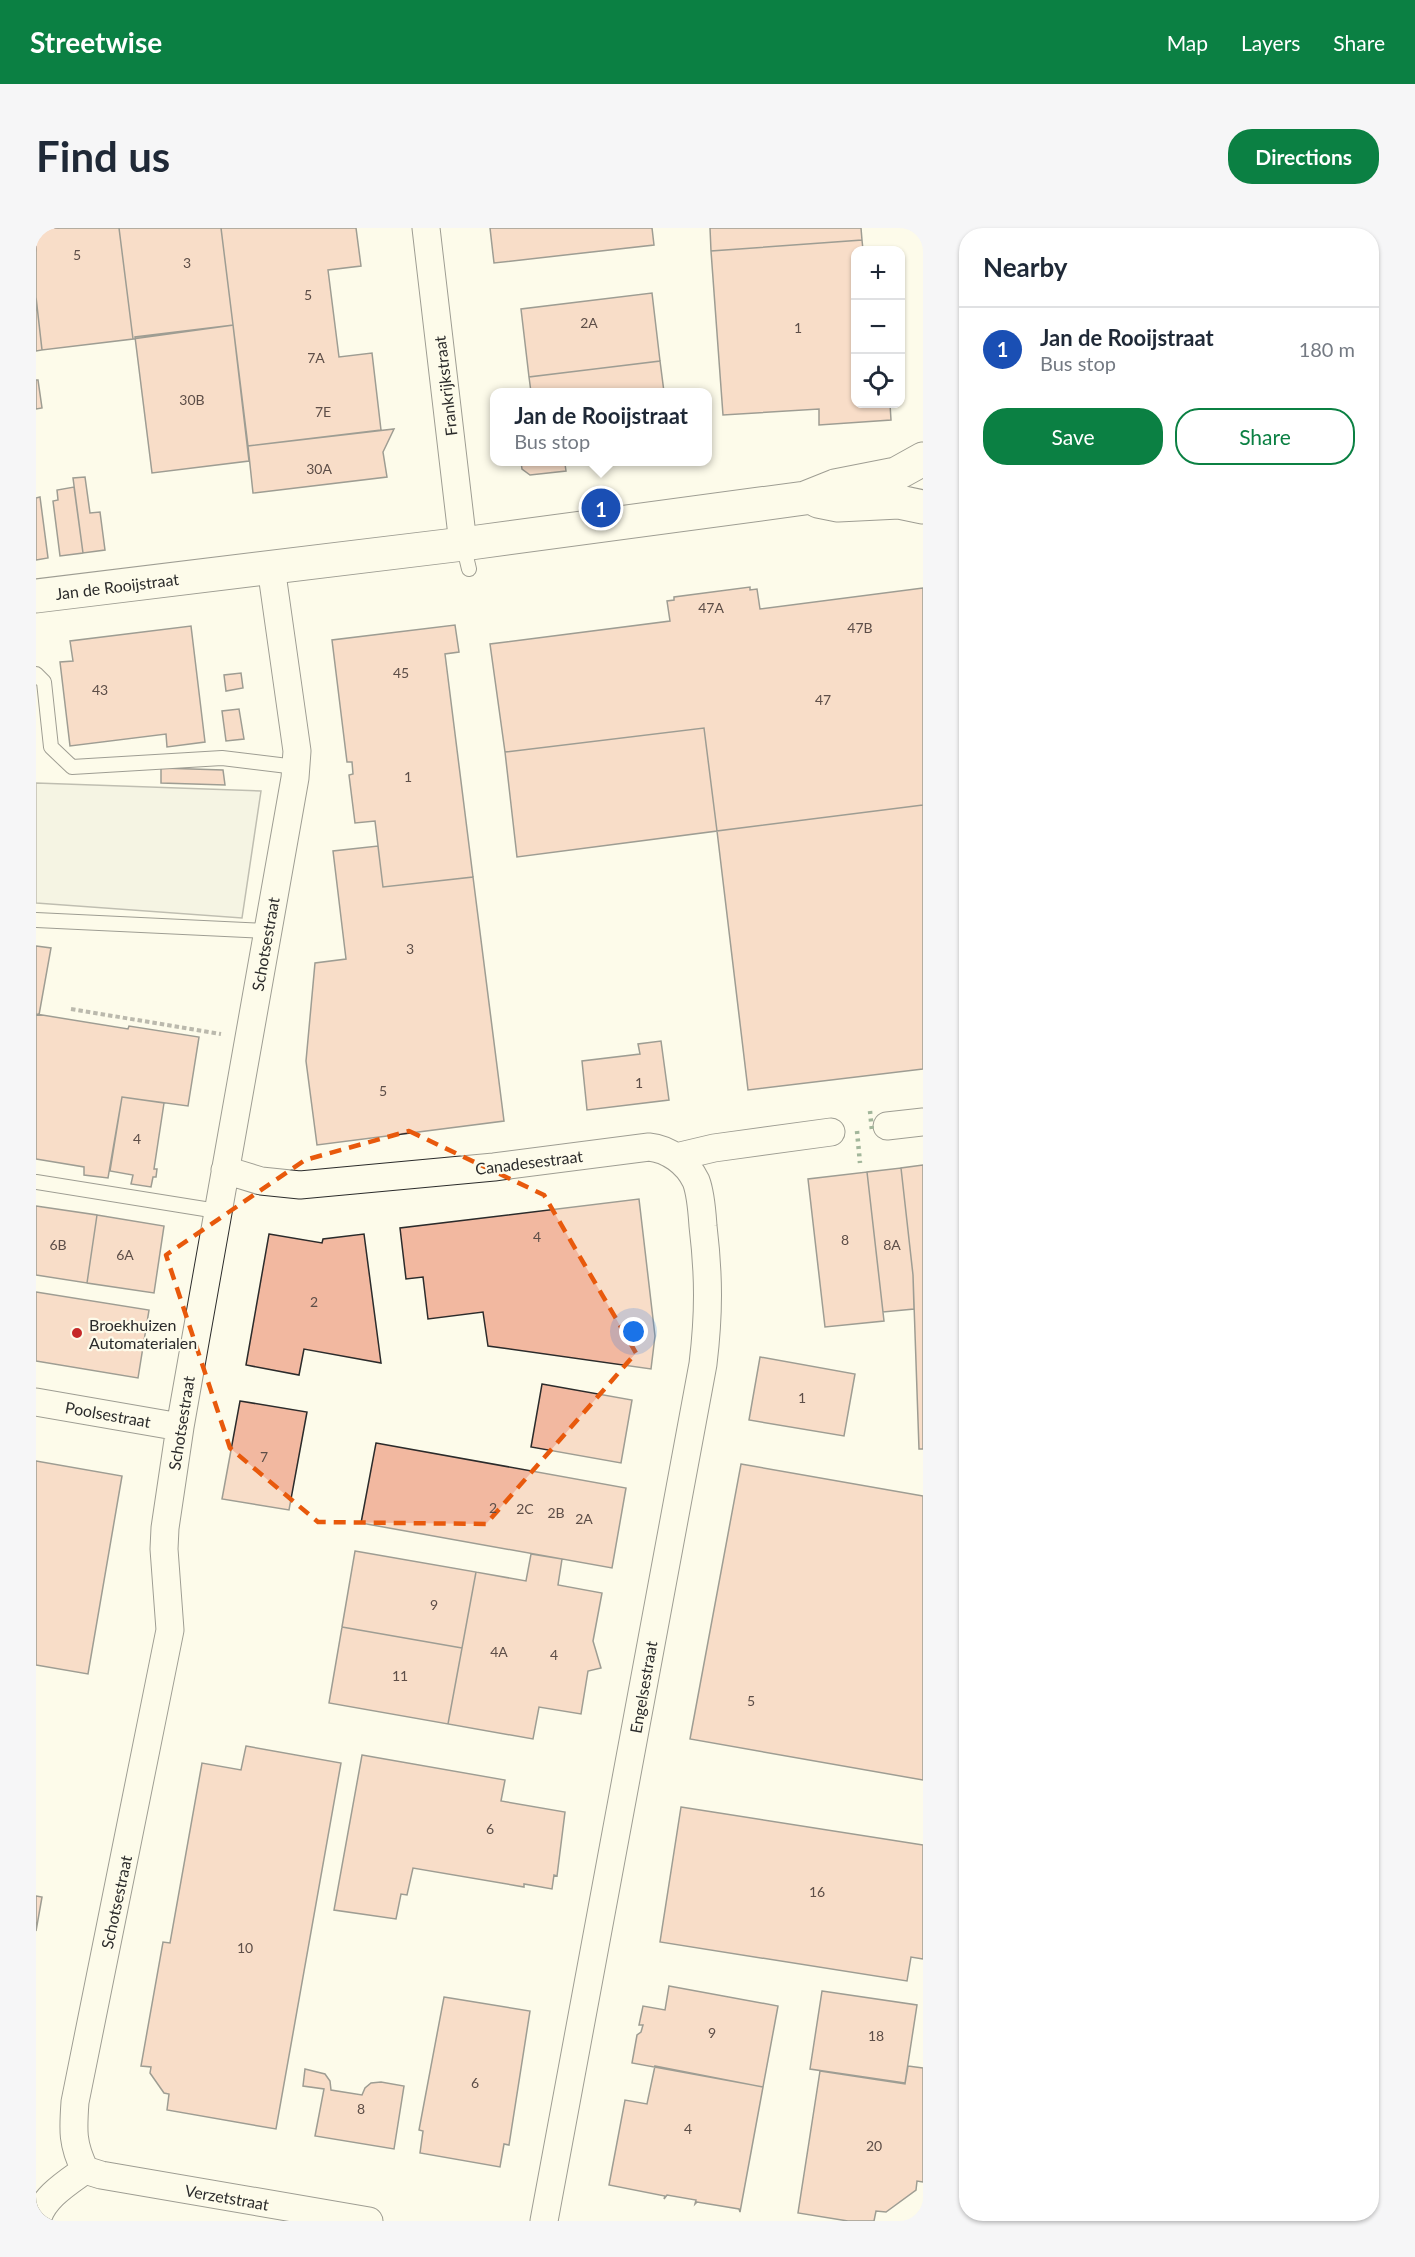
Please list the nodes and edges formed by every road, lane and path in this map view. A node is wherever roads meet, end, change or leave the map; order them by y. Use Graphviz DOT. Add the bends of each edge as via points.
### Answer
graph roads {
  1 [pos="426,228"];
  2 [pos="923,459"];
  3 [pos="805,498"];
  4 [pos="923,507"];
  5 [pos="466,557"];
  6 [pos="271,567"];
  7 [pos="36,596"];
  8 [pos="36,674"];
  9 [pos="42,721"];
  10 [pos="296,767"];
  11 [pos="36,920"];
  12 [pos="267,931"];
  13 [pos="71,1009"];
  14 [pos="248,1038"];
  15 [pos="923,1122"];
  16 [pos="887,1126"];
  17 [pos="831,1132"];
  18 [pos="676,1157"];
  19 [pos="225,1170"];
  20 [pos="36,1182"];
  21 [pos="217,1211"];
  22 [pos="36,1402"];
  23 [pos="180,1427"];
  24 [pos="85,2170"];
  25 [pos="37,2221"];
  26 [pos="369,2221"];
  27 [pos="544,2221"];
  1 -- 5 [label="street, Frankrijkstraat"];
  2 -- 3 [label="street, Jan de Rooijstraat" via="896,474 836,486"];
  3 -- 4 [label="street, Jan de Rooijstraat" via="838,505 898,502"];
  3 -- 5 [label="street, Jan de Rooijstraat"];
  5 -- 6 [label="street, Jan de Rooijstraat"];
  6 -- 7 [label="street, Jan de Rooijstraat"];
  6 -- 10 [label="street, Schotsestraat"];
  8 -- 9 [label="lane" via="44,682"];
  9 -- 10 [label="lane" via="51,747 72,767 222,758"];
  10 -- 12 [label="street, Schotsestraat"];
  11 -- 12 [label="lane"];
  12 -- 14 [label="street, Schotsestraat"];
  13 -- 14 [label="path"];
  14 -- 19 [label="street, Schotsestraat"];
  15 -- 16 [label="street"];
  17 -- 18 [label="street"];
  18 -- 19 [label="street, Canadesestraat" via="649,1147 494,1167 300,1185 261,1181"];
  18 -- 27 [label="street, Engelsestraat" via="695,1180 701,1205 708,1269 703,1364"];
  19 -- 21 [label="street, Schotsestraat"];
  20 -- 21 [label="lane"];
  21 -- 23 [label="street, Schotsestraat"];
  22 -- 23 [label="street, Poolsestraat"];
  23 -- 24 [label="street, Schotsestraat" via="165,1528 170,1630 75,2102 76,2152"];
  24 -- 25 [label="street" via="48,2200"];
  24 -- 26 [label="street, Verzetstraat"];
}
